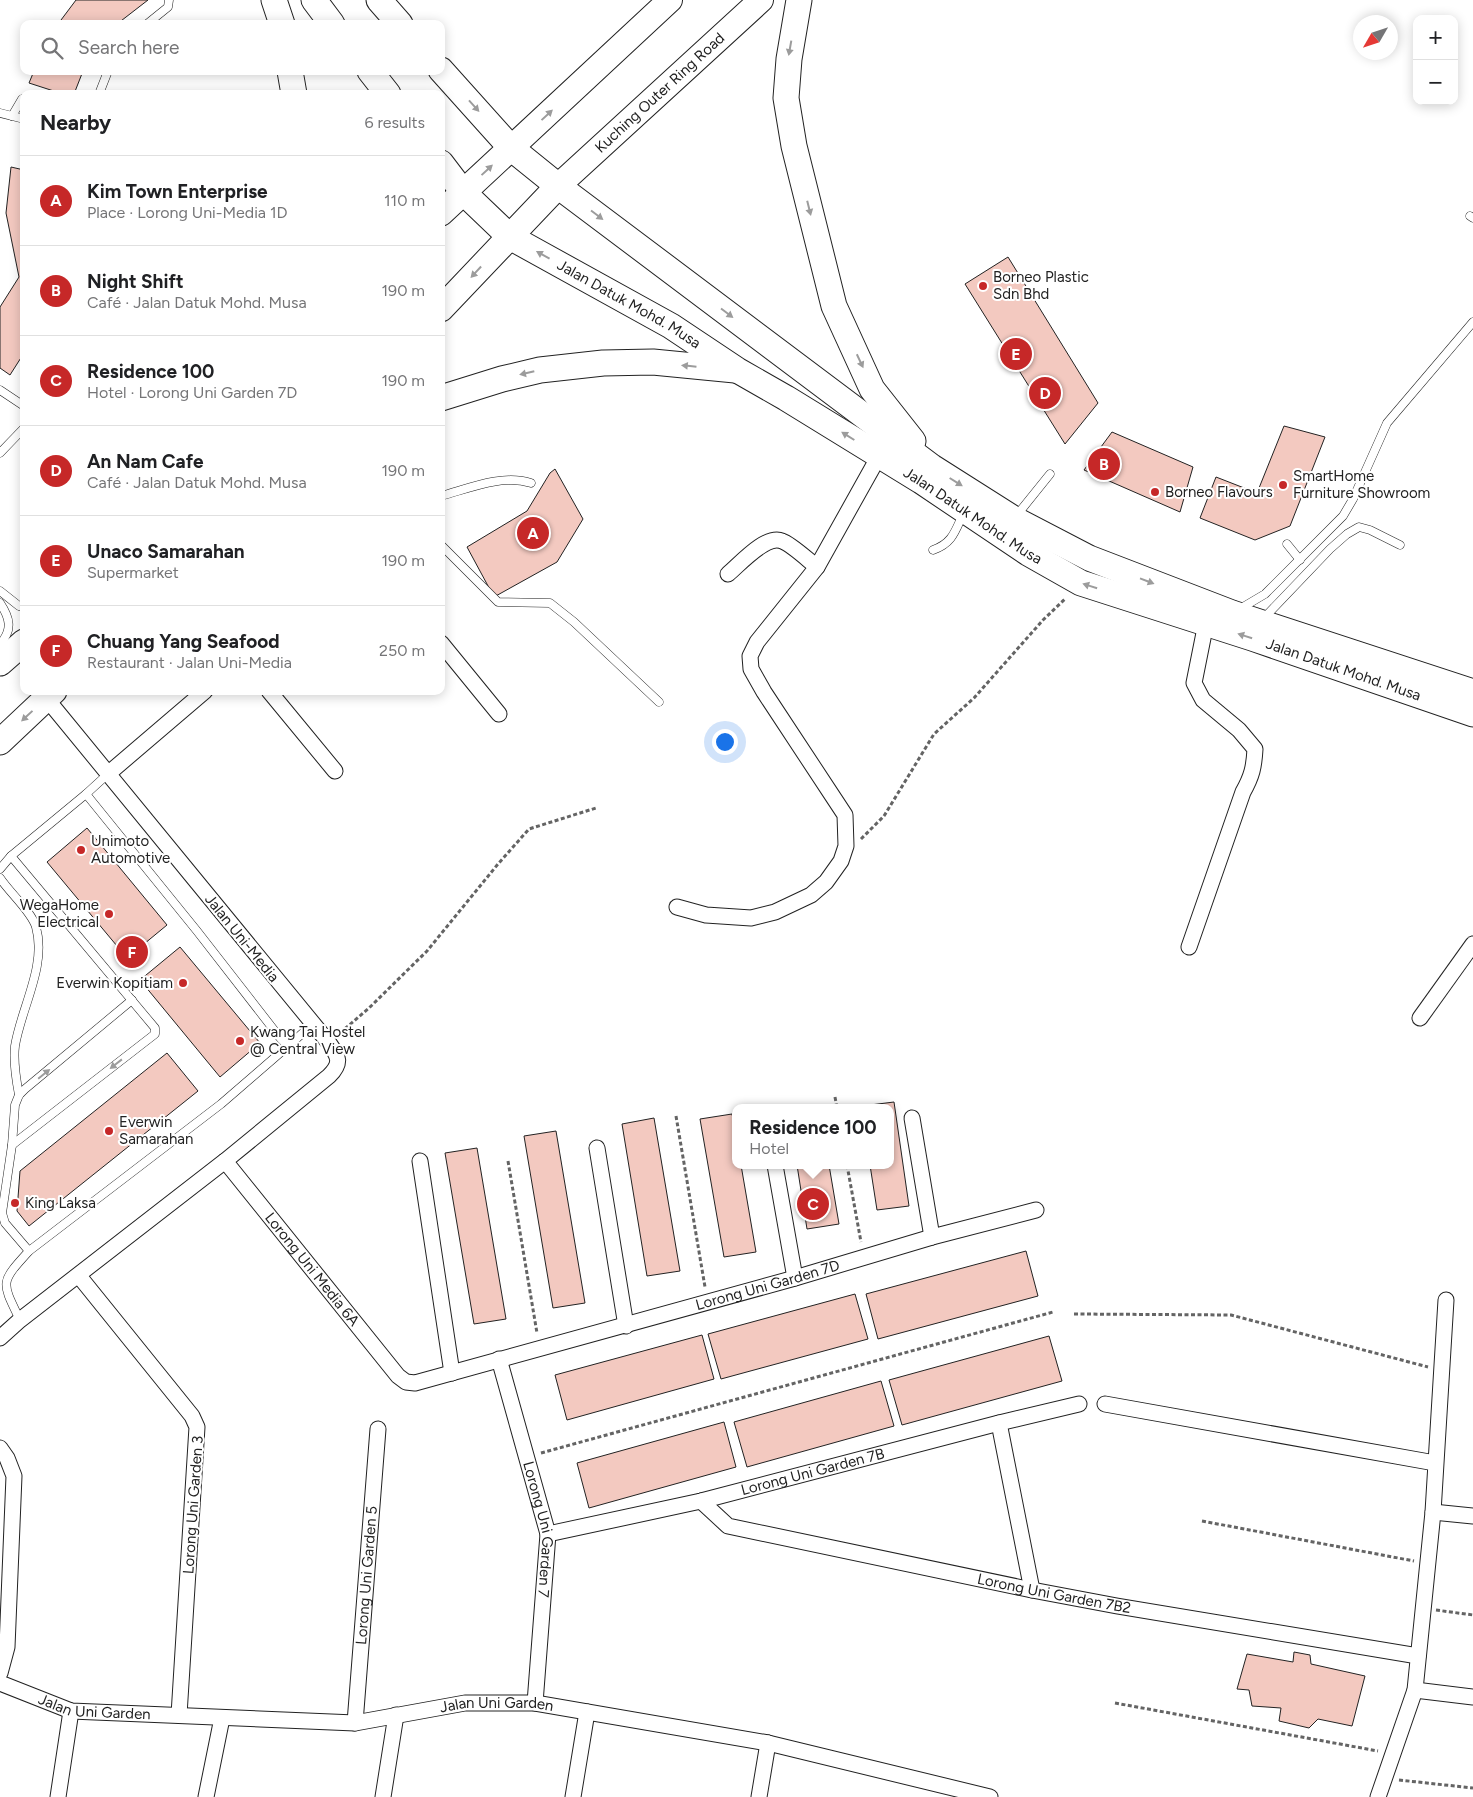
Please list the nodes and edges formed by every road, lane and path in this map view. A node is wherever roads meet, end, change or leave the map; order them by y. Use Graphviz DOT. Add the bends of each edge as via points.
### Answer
graph roads {
  1 [pos="169,0"];
  2 [pos="274,0"];
  3 [pos="314,0"];
  4 [pos="379,0"];
  5 [pos="670,0"];
  6 [pos="762,0"];
  7 [pos="799,0"];
  8 [pos="152,20"];
  9 [pos="281,20"];
  10 [pos="329,20"];
  11 [pos="396,20"];
  12 [pos="445,74"];
  13 [pos="106,75"];
  14 [pos="291,75"];
  15 [pos="373,75"];
  16 [pos="101,90"];
  17 [pos="293,90"];
  18 [pos="385,90"];
  19 [pos="20,102"];
  20 [pos="0,113"];
  21 [pos="12,116"];
  22 [pos="20,118"];
  23 [pos="511,148"];
  24 [pos="445,168"];
  25 [pos="558,186"];
  26 [pos="463,192"];
  27 [pos="445,209"];
  28 [pos="510,237"];
  29 [pos="445,305"];
  30 [pos="1473,322"];
  31 [pos="737,370"];
  32 [pos="0,390"];
  33 [pos="445,397"];
  34 [pos="20,403"];
  35 [pos="20,432"];
  36 [pos="0,453"];
  37 [pos="879,456"];
  38 [pos="932,467"];
  39 [pos="1050,474"];
  40 [pos="531,484"];
  41 [pos="445,495"];
  42 [pos="964,511"];
  43 [pos="1014,519"];
  44 [pos="1287,544"];
  45 [pos="1400,545"];
  46 [pos="445,549"];
  47 [pos="933,550"];
  48 [pos="1300,560"];
  49 [pos="816,567"];
  50 [pos="728,574"];
  51 [pos="1081,583"];
  52 [pos="0,591"];
  53 [pos="0,603"];
  54 [pos="20,606"];
  55 [pos="1232,613"];
  56 [pos="1206,623"];
  57 [pos="1259,623"];
  58 [pos="0,644"];
  59 [pos="20,646"];
  60 [pos="445,648"];
  61 [pos="0,663"];
  62 [pos="1473,692"];
  63 [pos="50,695"];
  64 [pos="200,695"];
  65 [pos="272,695"];
  66 [pos="659,702"];
  67 [pos="499,714"];
  68 [pos="1473,714"];
  69 [pos="0,742"];
  70 [pos="335,771"];
  71 [pos="109,773"];
  72 [pos="86,794"];
  73 [pos="596,808"];
  74 [pos="11,856"];
  75 [pos="840,861"];
  76 [pos="0,869"];
  77 [pos="0,878"];
  78 [pos="677,908"];
  79 [pos="1473,944"];
  80 [pos="1189,947"];
  81 [pos="132,1000"];
  82 [pos="1420,1018"];
  83 [pos="313,1024"];
  84 [pos="329,1044"];
  85 [pos="288,1046"];
  86 [pos="19,1095"];
  87 [pos="835,1097"];
  88 [pos="836,1104"];
  89 [pos="676,1116"];
  90 [pos="912,1118"];
  91 [pos="12,1145"];
  92 [pos="597,1148"];
  93 [pos="225,1161"];
  94 [pos="420,1161"];
  95 [pos="508,1161"];
  96 [pos="776,1169"];
  97 [pos="848,1169"];
  98 [pos="1036,1210"];
  99 [pos="932,1237"];
  100 [pos="28,1251"];
  101 [pos="864,1258"];
  102 [pos="79,1276"];
  103 [pos="795,1278"];
  104 [pos="1446,1300"];
  105 [pos="708,1303"];
  106 [pos="1052,1312"];
  107 [pos="1074,1314"];
  108 [pos="20,1320"];
  109 [pos="626,1326"];
  110 [pos="0,1338"];
  111 [pos="540,1348"];
  112 [pos="499,1360"];
  113 [pos="1441,1370"];
  114 [pos="452,1373"];
  115 [pos="398,1376"];
  116 [pos="1079,1404"];
  117 [pos="1104,1404"];
  118 [pos="999,1423"];
  119 [pos="378,1429"];
  120 [pos="0,1448"];
  121 [pos="526,1457"];
  122 [pos="1435,1463"];
  123 [pos="701,1501"];
  124 [pos="1433,1512"];
  125 [pos="1473,1516"];
  126 [pos="1202,1520"];
  127 [pos="548,1534"];
  128 [pos="1427,1564"];
  129 [pos="1032,1590"];
  130 [pos="1423,1608"];
  131 [pos="1473,1615"];
  132 [pos="1418,1656"];
  133 [pos="0,1673"];
  134 [pos="0,1683"];
  135 [pos="1415,1690"];
  136 [pos="1473,1697"];
  137 [pos="535,1703"];
  138 [pos="1115,1704"];
  139 [pos="71,1711"];
  140 [pos="587,1712"];
  141 [pos="180,1715"];
  142 [pos="396,1715"];
  143 [pos="222,1718"];
  144 [pos="355,1723"];
  145 [pos="768,1744"];
  146 [pos="1394,1754"];
  147 [pos="1385,1778"];
  148 [pos="1473,1788"];
  149 [pos="962,1794"];
  150 [pos="58,1797"];
  151 [pos="206,1797"];
  152 [pos="383,1797"];
  153 [pos="572,1797"];
  154 [pos="759,1797"];
  155 [pos="990,1797"];
  156 [pos="1378,1797"];
  1 -- 8 [label="lane" via="168,7"];
  2 -- 9 [label="highway"];
  3 -- 10 [label="highway"];
  4 -- 11 [label="highway"];
  23 -- 5 [label="main road, one-way"];
  6 -- 25 [label="main road, Kuching Outer Ring Road"];
  7 -- 38 [label="highway, one-way" via="788,60 786,98 794,146 834,306 872,389"];
  12 -- 23 [label="highway, Jalan Datuk Mohd. Musa, one-way"];
  13 -- 16 [label="lane"];
  14 -- 17 [label="highway"];
  15 -- 18 [label="highway"];
  19 -- 21 [label="lane"];
  20 -- 21 [label="lane"];
  21 -- 22 [label="lane"];
  23 -- 25 [label="highway, Jalan Datuk Mohd. Musa"];
  26 -- 23 [label="highway, one-way"];
  24 -- 26 [label="highway, Jalan Datuk Mohd. Musa"];
  25 -- 28 [label="highway"];
  25 -- 38 [label="highway, Jalan Datuk Mohd. Musa, one-way"];
  26 -- 27 [label="highway"];
  26 -- 28 [label="highway, Jalan Datuk Mohd. Musa"];
  28 -- 29 [label="highway, one-way"];
  31 -- 28 [label="highway, Jalan Datuk Mohd. Musa, one-way" via="671,326"];
  30 -- 48 [label="lane" via="1386,423 1343,516"];
  31 -- 33 [label="highway, one-way" via="653,362 603,362 540,370"];
  37 -- 31 [label="highway, Jalan Datuk Mohd. Musa, one-way"];
  32 -- 34 [label="lane"];
  35 -- 36 [label="lane"];
  37 -- 42 [label="highway, Jalan Datuk Mohd. Musa"];
  37 -- 49 [label="street"];
  38 -- 43 [label="highway, Jalan Datuk Mohd. Musa, one-way"];
  39 -- 43 [label="lane"];
  40 -- 41 [label="lane" via="519,479 504,480"];
  42 -- 47 [label="lane" via="951,540"];
  42 -- 51 [label="highway, Jalan Datuk Mohd. Musa"];
  43 -- 55 [label="highway, Jalan Datuk Mohd. Musa, one-way" via="1088,558"];
  44 -- 48 [label="lane"];
  45 -- 57 [label="lane" via="1359,527 1330,549"];
  46 -- 66 [label="lane" via="498,602 550,602"];
  48 -- 55 [label="lane" via="1265,594"];
  49 -- 50 [label="street" via="782,541 772,540 762,544"];
  49 -- 75 [label="street" via="757,642 750,656 751,669 844,815 846,846"];
  56 -- 51 [label="highway, Jalan Datuk Mohd. Musa, one-way"];
  51 -- 75 [label="path" via="1043,620 974,698 934,734 884,816"];
  52 -- 54 [label="lane"];
  53 -- 58 [label="lane" via="6,612 9,633"];
  55 -- 57 [label="highway, Jalan Datuk Mohd. Musa"];
  68 -- 56 [label="highway, Jalan Datuk Mohd. Musa, one-way"];
  56 -- 80 [label="street" via="1194,683 1203,700 1240,730 1255,749 1252,777 1243,792"];
  57 -- 62 [label="highway, Jalan Datuk Mohd. Musa"];
  59 -- 61 [label="highway"];
  60 -- 67 [label="street"];
  63 -- 69 [label="highway, one-way"];
  63 -- 71 [label="street, Jalan Uni-Media"];
  64 -- 71 [label="street"];
  65 -- 70 [label="street"];
  71 -- 72 [label="lane"];
  71 -- 83 [label="street, Jalan Uni-Media"];
  72 -- 74 [label="lane"];
  72 -- 85 [label="lane"];
  73 -- 84 [label="path" via="529,829 427,951"];
  74 -- 76 [label="lane"];
  74 -- 81 [label="lane"];
  75 -- 78 [label="street" via="826,882 811,895 775,912 751,918 706,915"];
  77 -- 86 [label="lane" via="36,925 39,947 30,996 15,1046 14,1066"];
  79 -- 82 [label="street"];
  86 -- 81 [label="lane, one-way"];
  81 -- 91 [label="lane, one-way" via="155,1028 155,1034"];
  83 -- 84 [label="street, Jalan Uni-Media"];
  83 -- 85 [label="lane"];
  84 -- 93 [label="street, Jalan Uni-Media" via="338,1061 336,1069"];
  85 -- 100 [label="lane" via="221,1104"];
  86 -- 91 [label="lane" via="15,1104"];
  87 -- 88 [label="path"];
  89 -- 105 [label="path"];
  90 -- 99 [label="street"];
  91 -- 100 [label="lane" via="2,1213 5,1223"];
  92 -- 109 [label="street"];
  93 -- 102 [label="street, Jalan Uni-Media"];
  93 -- 115 [label="street, Lorong Uni Media 6A"];
  94 -- 114 [label="street"];
  95 -- 111 [label="path"];
  96 -- 103 [label="street"];
  97 -- 101 [label="path"];
  98 -- 99 [label="street, Lorong Uni Garden 7D"];
  99 -- 101 [label="street, Lorong Uni Garden 7D"];
  100 -- 108 [label="lane" via="8,1271 4,1280"];
  101 -- 103 [label="street, Lorong Uni Garden 7D"];
  102 -- 108 [label="street, Jalan Uni-Media"];
  102 -- 141 [label="street, Lorong Uni Garden 3" via="192,1416 197,1427"];
  103 -- 105 [label="street, Lorong Uni Garden 7D"];
  104 -- 113 [label="street"];
  105 -- 109 [label="street, Lorong Uni Garden 7D"];
  106 -- 121 [label="path"];
  107 -- 113 [label="path" via="1231,1315"];
  108 -- 110 [label="street, Jalan Uni-Media"];
  109 -- 111 [label="street, Lorong Uni Garden 7D"];
  111 -- 112 [label="street, Lorong Uni Garden 7D"];
  112 -- 114 [label="street, Lorong Uni Garden 7D"];
  112 -- 121 [label="street, Lorong Uni Garden 7"];
  113 -- 122 [label="street"];
  114 -- 115 [label="street, Lorong Uni Garden 7D" via="415,1383 406,1382"];
  116 -- 118 [label="street, Lorong Uni Garden 7B"];
  117 -- 122 [label="street"];
  118 -- 123 [label="street, Lorong Uni Garden 7B"];
  118 -- 129 [label="street"];
  119 -- 144 [label="street, Lorong Uni Garden 5"];
  120 -- 133 [label="street" via="14,1476 7,1646"];
  121 -- 127 [label="street, Lorong Uni Garden 7"];
  122 -- 124 [label="street"];
  123 -- 127 [label="street, Lorong Uni Garden 7B"];
  123 -- 129 [label="street, Lorong Uni Garden 7B2" via="728,1526"];
  124 -- 125 [label="street"];
  124 -- 128 [label="street"];
  126 -- 128 [label="path"];
  127 -- 137 [label="street, Lorong Uni Garden 7"];
  128 -- 130 [label="street"];
  129 -- 132 [label="street, Lorong Uni Garden 7B2"];
  130 -- 131 [label="path"];
  130 -- 132 [label="street"];
  132 -- 135 [label="street"];
  134 -- 139 [label="street, Jalan Uni Garden"];
  135 -- 136 [label="street"];
  135 -- 146 [label="street"];
  137 -- 140 [label="street, Jalan Uni Garden"];
  137 -- 142 [label="street, Jalan Uni Garden" via="465,1703"];
  138 -- 146 [label="path"];
  139 -- 141 [label="street, Jalan Uni Garden"];
  139 -- 150 [label="street"];
  140 -- 145 [label="street, Jalan Uni Garden"];
  140 -- 153 [label="street"];
  141 -- 143 [label="street, Jalan Uni Garden"];
  142 -- 144 [label="street, Jalan Uni Garden"];
  142 -- 152 [label="street"];
  143 -- 144 [label="street, Jalan Uni Garden"];
  143 -- 151 [label="street"];
  145 -- 149 [label="street, Jalan Uni Garden"];
  145 -- 154 [label="street"];
  146 -- 147 [label="street"];
  147 -- 148 [label="path"];
  147 -- 156 [label="street"];
  149 -- 155 [label="street, Jalan Uni Garden"];
}
